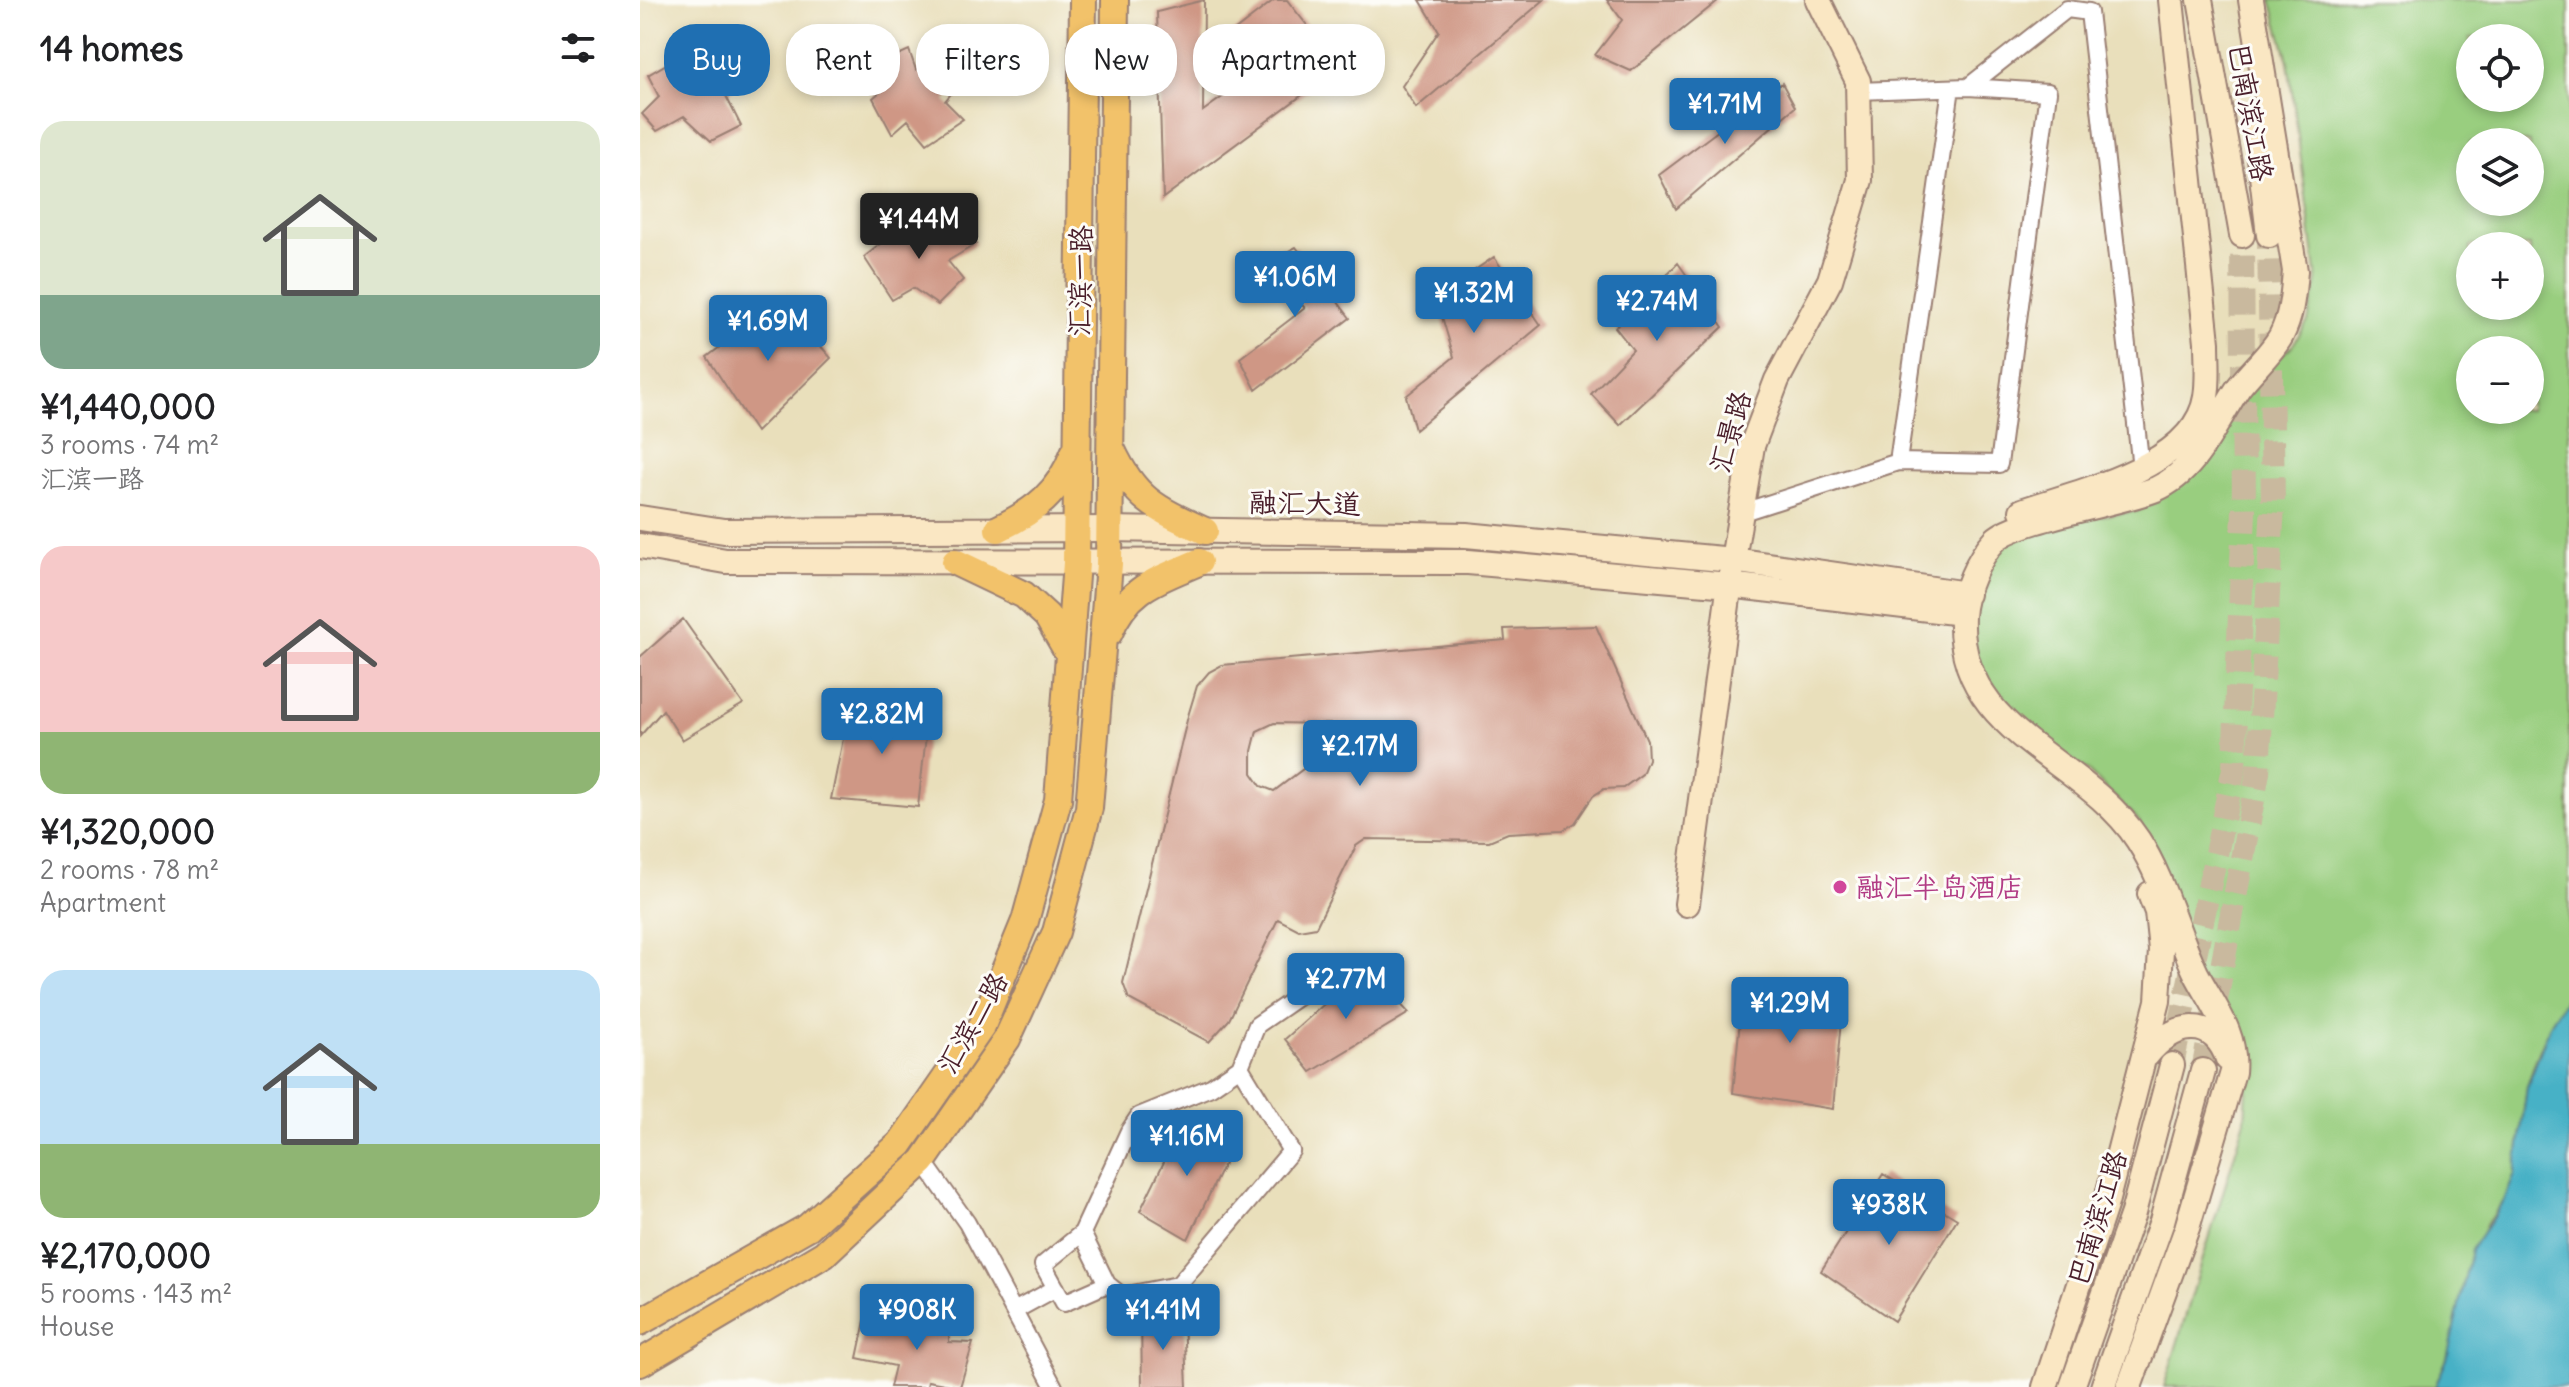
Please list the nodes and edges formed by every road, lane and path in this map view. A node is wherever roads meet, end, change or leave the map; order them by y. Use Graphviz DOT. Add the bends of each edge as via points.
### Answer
graph roads {
  1 [pos="1083,0"];
  2 [pos="1115,0"];
  3 [pos="1818,0"];
  4 [pos="2171,0"];
  5 [pos="2200,0"];
  6 [pos="2239,0"];
  7 [pos="2251,0"];
  8 [pos="1968,87"];
  9 [pos="1951,88"];
  10 [pos="1858,91"];
  11 [pos="2242,235"];
  12 [pos="2269,235"];
  13 [pos="1078,442"];
  14 [pos="1110,446"];
  15 [pos="1898,462"];
  16 [pos="2141,468"];
  17 [pos="1740,513"];
  18 [pos="640,518"];
  19 [pos="998,529"];
  20 [pos="1077,529"];
  21 [pos="1109,529"];
  22 [pos="1205,531"];
  23 [pos="640,546"];
  24 [pos="1733,560"];
  25 [pos="955,562"];
  26 [pos="1199,562"];
  27 [pos="1076,563"];
  28 [pos="1109,564"];
  29 [pos="1729,585"];
  30 [pos="1960,603"];
  31 [pos="1104,648"];
  32 [pos="1069,654"];
  33 [pos="1687,904"];
  34 [pos="1305,992"];
  35 [pos="2145,1057"];
  36 [pos="2172,1065"];
  37 [pos="1240,1067"];
  38 [pos="2203,1071"];
  39 [pos="2233,1072"];
  40 [pos="923,1161"];
  41 [pos="1082,1233"];
  42 [pos="1107,1284"];
  43 [pos="1056,1288"];
  44 [pos="1014,1311"];
  45 [pos="640,1322"];
  46 [pos="640,1363"];
  47 [pos="1054,1387"];
  48 [pos="2045,1387"];
  49 [pos="2072,1387"];
  50 [pos="2103,1387"];
  51 [pos="2129,1387"];
  1 -- 13 [label="main road, 汇滨一路"];
  2 -- 14 [label="main road, 汇滨一路"];
  3 -- 10 [label="main road, 汇景路" via="1858,81"];
  4 -- 16 [label="main road" via="2207,342 2206,398 2196,424 2178,446"];
  5 -- 11 [label="main road, 巴南滨江路"];
  6 -- 12 [label="main road, 巴南滨江路"];
  7 -- 30 [label="main road" via="2295,271 2292,305 2281,337 2237,390 2189,464 2158,488 1996,539"];
  8 -- 9 [label="street"];
  8 -- 15 [label="street" via="2048,92 1999,464"];
  8 -- 16 [label="street" via="2067,9 2089,12"];
  9 -- 10 [label="street"];
  9 -- 15 [label="street"];
  10 -- 17 [label="main road, 汇景路" via="1860,180 1830,280 1777,380 1752,446"];
  13 -- 19 [label="main road" via="1066,476 1050,497"];
  13 -- 20 [label="main road, 汇滨一路"];
  14 -- 21 [label="main road, 汇滨一路"];
  14 -- 22 [label="main road" via="1125,479 1143,500"];
  15 -- 17 [label="street"];
  16 -- 30 [label="main road" via="2021,512 1986,534"];
  17 -- 24 [label="main road, 汇景路"];
  18 -- 19 [label="main road, 融汇大道" via="724,531"];
  19 -- 20 [label="main road, 融汇大道"];
  20 -- 21 [label="main road, 融汇大道"];
  20 -- 27 [label="main road, 汇滨一路"];
  21 -- 22 [label="main road, 融汇大道"];
  21 -- 28 [label="main road, 汇滨一路"];
  22 -- 24 [label="main road, 融汇大道" via="1466,535"];
  23 -- 25 [label="main road, 融汇大道" via="726,561"];
  24 -- 29 [label="main road, 汇景路"];
  24 -- 30 [label="main road, 融汇大道"];
  25 -- 27 [label="main road, 融汇大道"];
  25 -- 32 [label="main road" via="1024,595 1047,616"];
  26 -- 28 [label="main road, 融汇大道"];
  26 -- 29 [label="main road, 融汇大道" via="1468,562"];
  26 -- 31 [label="main road" via="1139,590 1119,610"];
  27 -- 28 [label="main road, 融汇大道"];
  27 -- 32 [label="main road, 汇滨二路"];
  28 -- 31 [label="main road, 汇滨二路"];
  29 -- 30 [label="main road, 融汇大道"];
  29 -- 33 [label="main road, 汇景路"];
  30 -- 35 [label="main road" via="1953,649 1960,678 1977,707 2108,820 2143,874 2157,912 2161,950 2158,1001"];
  30 -- 39 [label="main road" via="1962,648 1984,700 2007,726 2086,783 2138,840 2231,1037"];
  31 -- 40 [label="main road, 汇滨二路" via="1089,808 1056,932 1007,1039"];
  32 -- 45 [label="main road, 汇滨二路" via="1058,800 1025,921 982,1026 900,1144 808,1227"];
  34 -- 37 [label="street" via="1257,1025"];
  35 -- 39 [label="main road" via="2171,1032 2194,1028 2214,1036"];
  35 -- 48 [label="main road" via="2106,1203"];
  36 -- 49 [label="main road, 巴南滨江路" via="2133,1213"];
  37 -- 41 [label="street" via="1211,1087 1139,1116"];
  37 -- 42 [label="street" via="1291,1151 1178,1285 1122,1296"];
  38 -- 50 [label="main road" via="2162,1221"];
  39 -- 51 [label="main road" via="2187,1228"];
  40 -- 44 [label="street" via="967,1223"];
  40 -- 46 [label="main road, 汇滨二路" via="824,1254"];
  41 -- 42 [label="street"];
  41 -- 43 [label="street" via="1043,1265"];
  42 -- 43 [label="street" via="1064,1303"];
  43 -- 44 [label="street"];
  44 -- 47 [label="street"];
}
